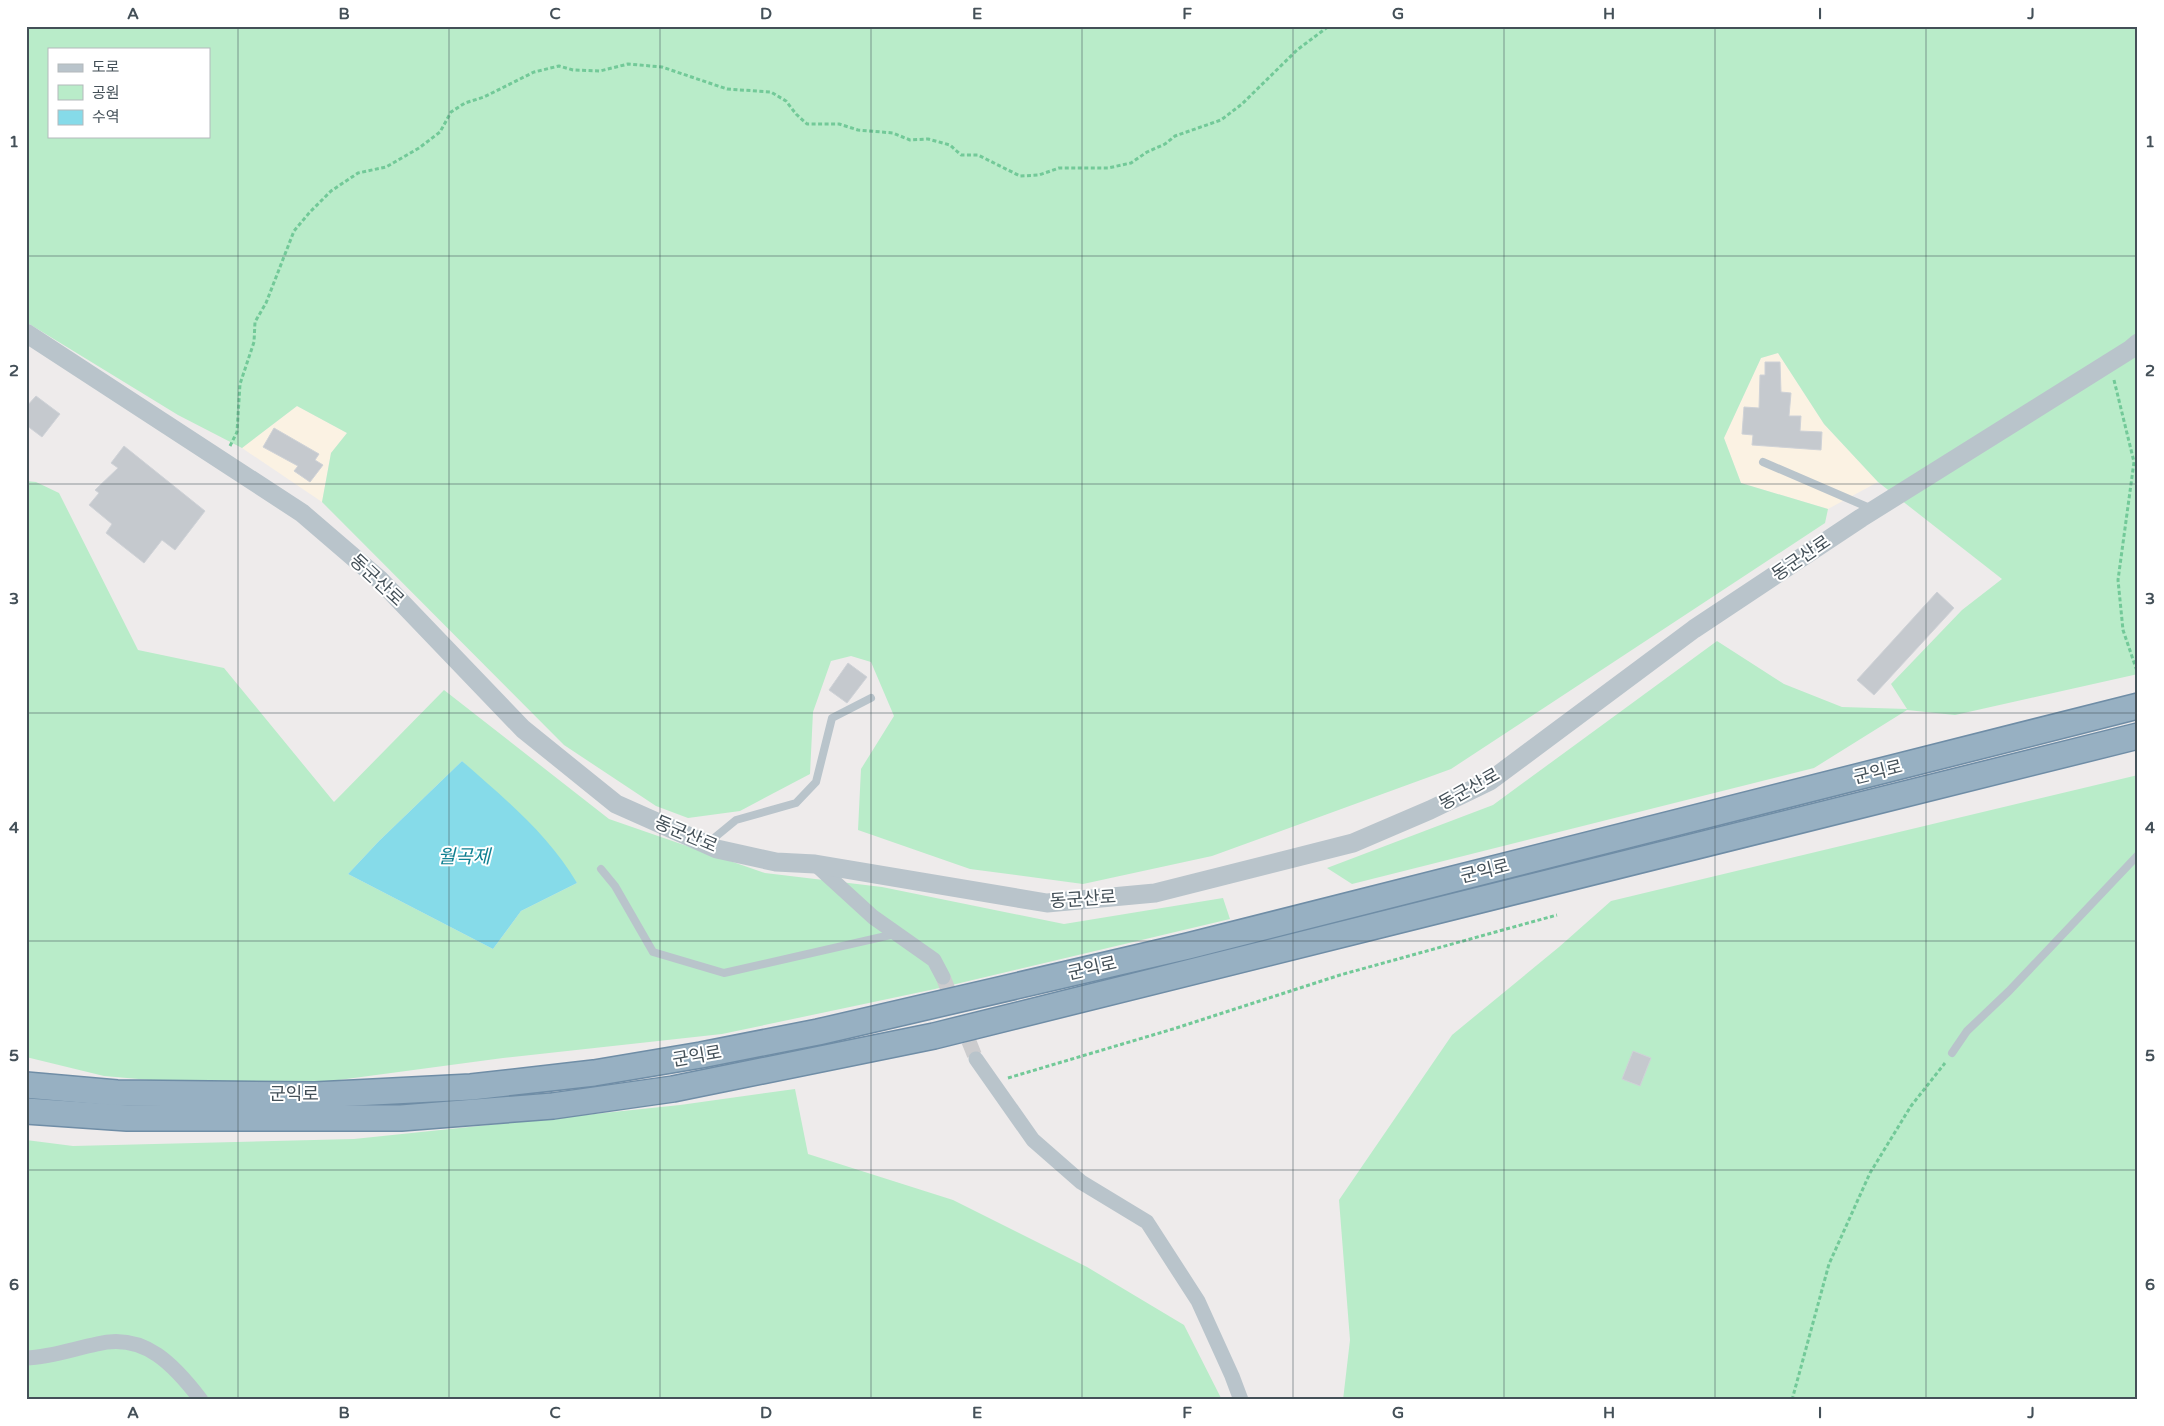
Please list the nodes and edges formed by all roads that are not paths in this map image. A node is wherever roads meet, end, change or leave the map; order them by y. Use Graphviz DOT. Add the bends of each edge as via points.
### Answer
graph roads {
  1 [pos="26,333"];
  2 [pos="2138,343"];
  3 [pos="1763,462"];
  4 [pos="1874,510"];
  5 [pos="871,698"];
  6 [pos="2138,706"];
  7 [pos="2138,736"];
  8 [pos="707,844"];
  9 [pos="2138,854"];
  10 [pos="815,864"];
  11 [pos="601,869"];
  12 [pos="897,934"];
  13 [pos="943,976"];
  14 [pos="1952,1053"];
  15 [pos="976,1059"];
  16 [pos="26,1085"];
  17 [pos="26,1111"];
  18 [pos="26,1358"];
  19 [pos="201,1400"];
  20 [pos="1241,1400"];
  1 -- 8 [label="street, 동군산로" via="302,513 380,580 523,729 616,804"];
  2 -- 4 [label="street, 동군산로"];
  3 -- 4 [label="lane"];
  4 -- 10 [label="street, 동군산로" via="1694,629 1490,781 1353,843 1156,893 1047,903"];
  5 -- 8 [label="lane" via="832,718 816,782 796,803 736,820"];
  6 -- 16 [label="highway, 군익로" via="1188,946 701,1056 594,1073 470,1087 315,1095 117,1093"];
  7 -- 17 [label="highway, 군익로" via="934,1036 673,1089 553,1106 401,1118 127,1118"];
  8 -- 10 [label="street, 동군산로" via="776,862"];
  9 -- 14 [label="lane" via="2009,991 1966,1031"];
  10 -- 12 [label="street" via="873,917"];
  11 -- 12 [label="lane" via="615,886 653,952 724,973"];
  12 -- 13 [label="street" via="934,960"];
  15 -- 20 [label="street" via="1033,1140 1081,1182 1147,1222 1198,1301"];
  18 -- 19 [label="street" via="51,1356 99,1343 142,1346 162,1356"];
}
